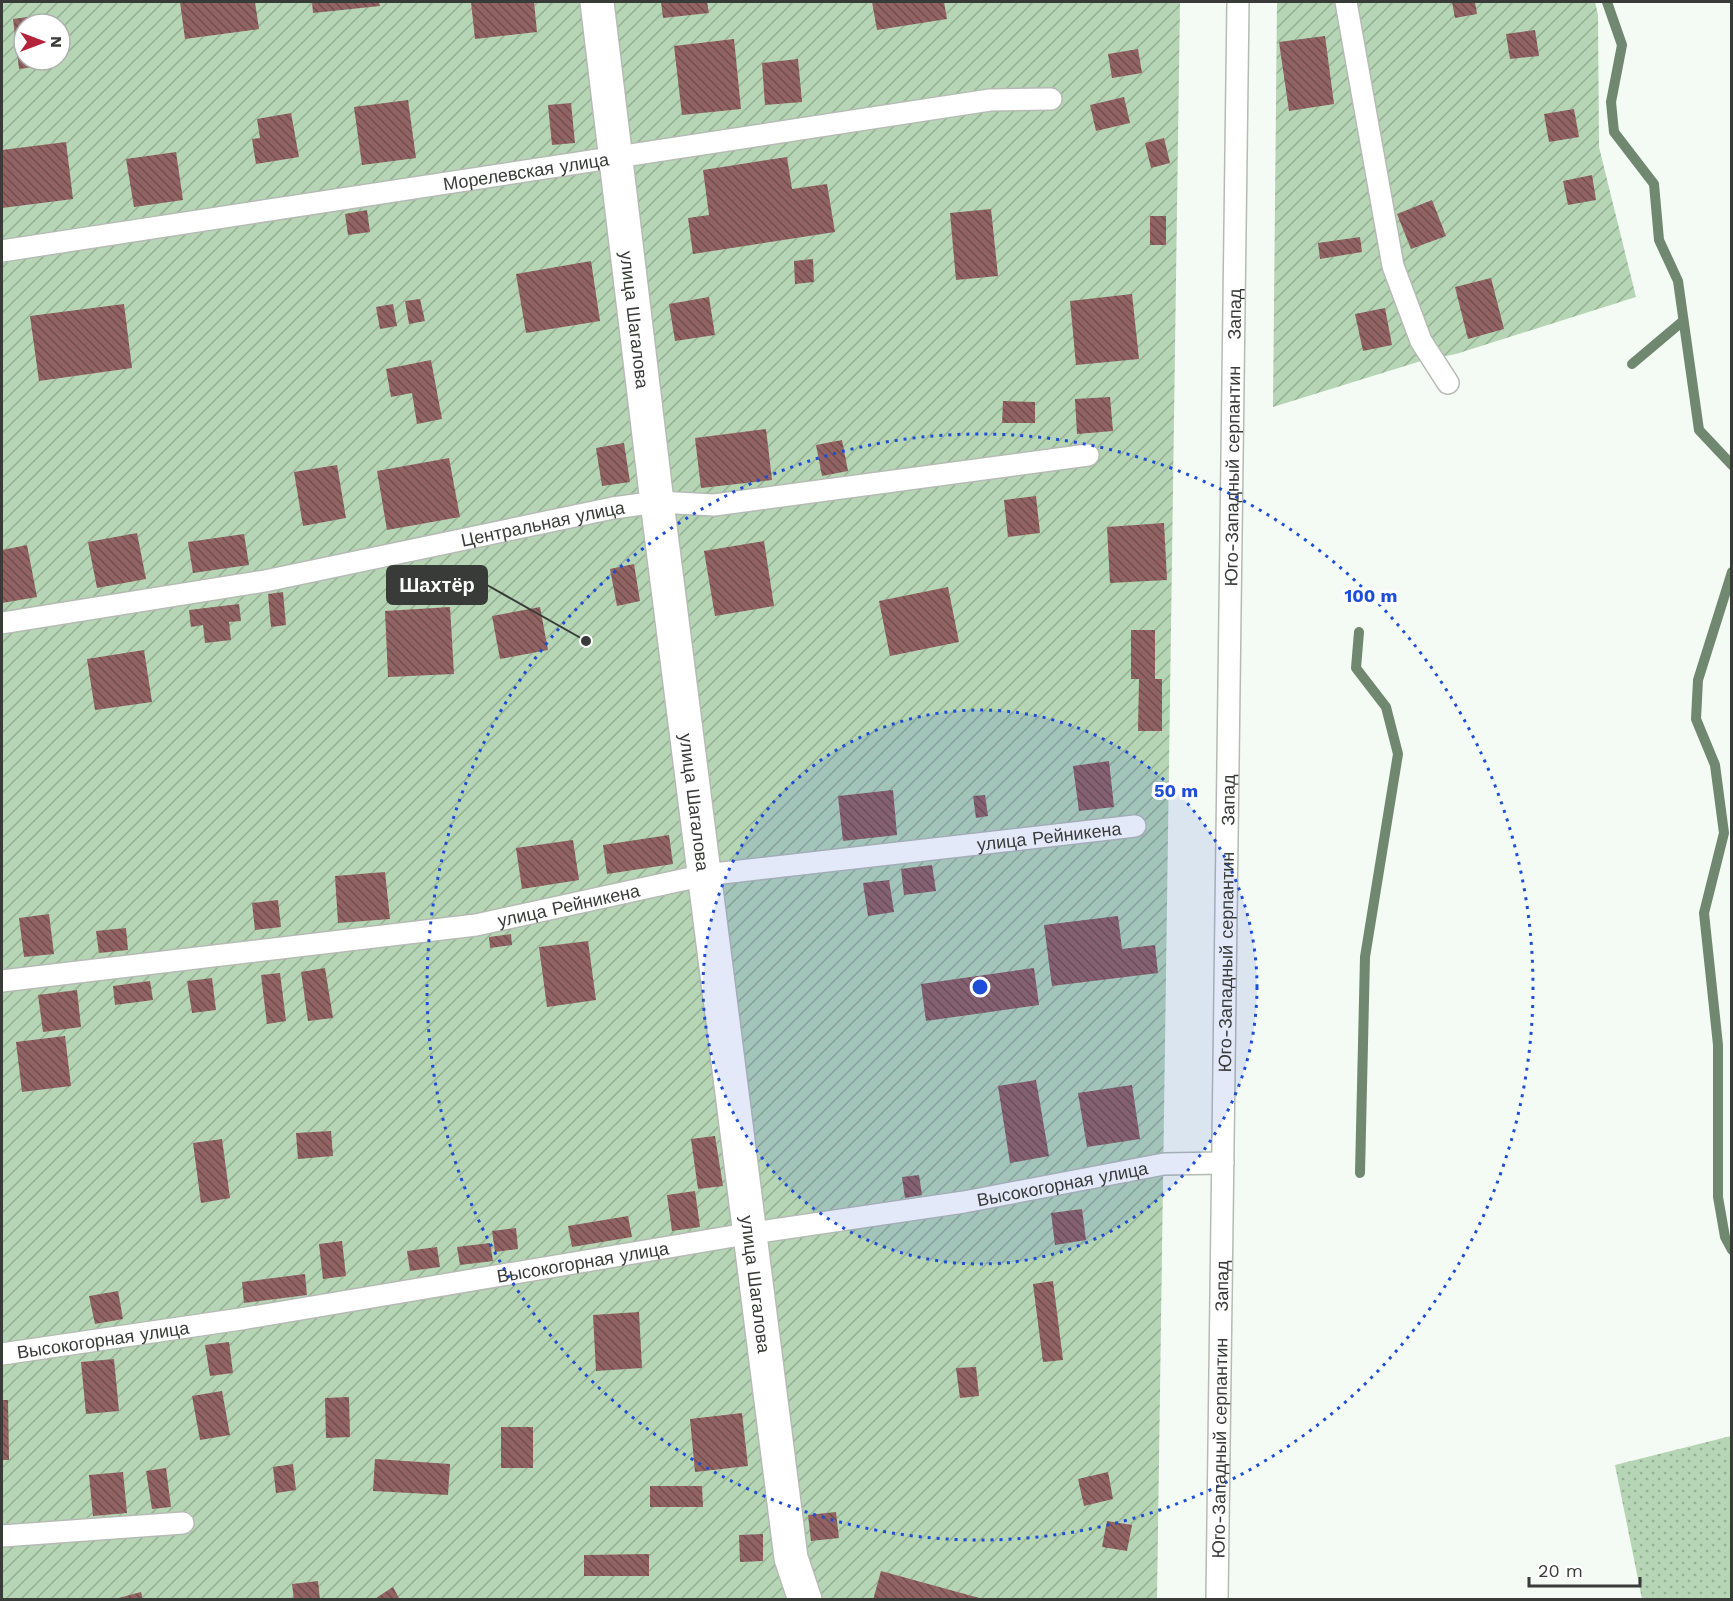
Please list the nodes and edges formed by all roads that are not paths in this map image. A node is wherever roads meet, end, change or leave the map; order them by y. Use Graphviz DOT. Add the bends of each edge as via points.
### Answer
graph roads {
  1 [pos="597,2"];
  2 [pos="1238,2"];
  3 [pos="1346,2"];
  4 [pos="1051,99"];
  5 [pos="615,158"];
  6 [pos="2,251"];
  7 [pos="1448,383"];
  8 [pos="1088,455"];
  9 [pos="1232,461"];
  10 [pos="657,502"];
  11 [pos="2,623"];
  12 [pos="1135,826"];
  13 [pos="705,874"];
  14 [pos="2,981"];
  15 [pos="1223,1162"];
  16 [pos="752,1233"];
  17 [pos="2,1354"];
  18 [pos="183,1522"];
  19 [pos="2,1536"];
  20 [pos="804,1599"];
  21 [pos="1217,1599"];
  1 -- 5 [label="street, улица Шагалова"];
  2 -- 9 [label="lane, Запад"];
  3 -- 7 [label="lane" via="1393,266 1421,341"];
  4 -- 5 [label="lane, Морелевская улица" via="990,100"];
  5 -- 6 [label="lane, Морелевская улица"];
  5 -- 10 [label="street, улица Шагалова"];
  8 -- 10 [label="lane, Центральная улица" via="714,505"];
  9 -- 15 [label="lane, Юго-Западный серпантин"];
  10 -- 11 [label="lane, Центральная улица" via="265,581"];
  10 -- 13 [label="street, улица Шагалова"];
  12 -- 13 [label="lane, улица Рейникена"];
  13 -- 14 [label="lane, улица Рейникена" via="476,926"];
  13 -- 16 [label="street, улица Шагалова"];
  15 -- 16 [label="lane, Высокогорная улица" via="1164,1164 964,1202"];
  15 -- 21 [label="lane, Юго-Западный серпантин"];
  16 -- 17 [label="lane, Высокогорная улица" via="241,1319"];
  16 -- 20 [label="street, улица Шагалова" via="791,1558"];
  18 -- 19 [label="lane"];
}
